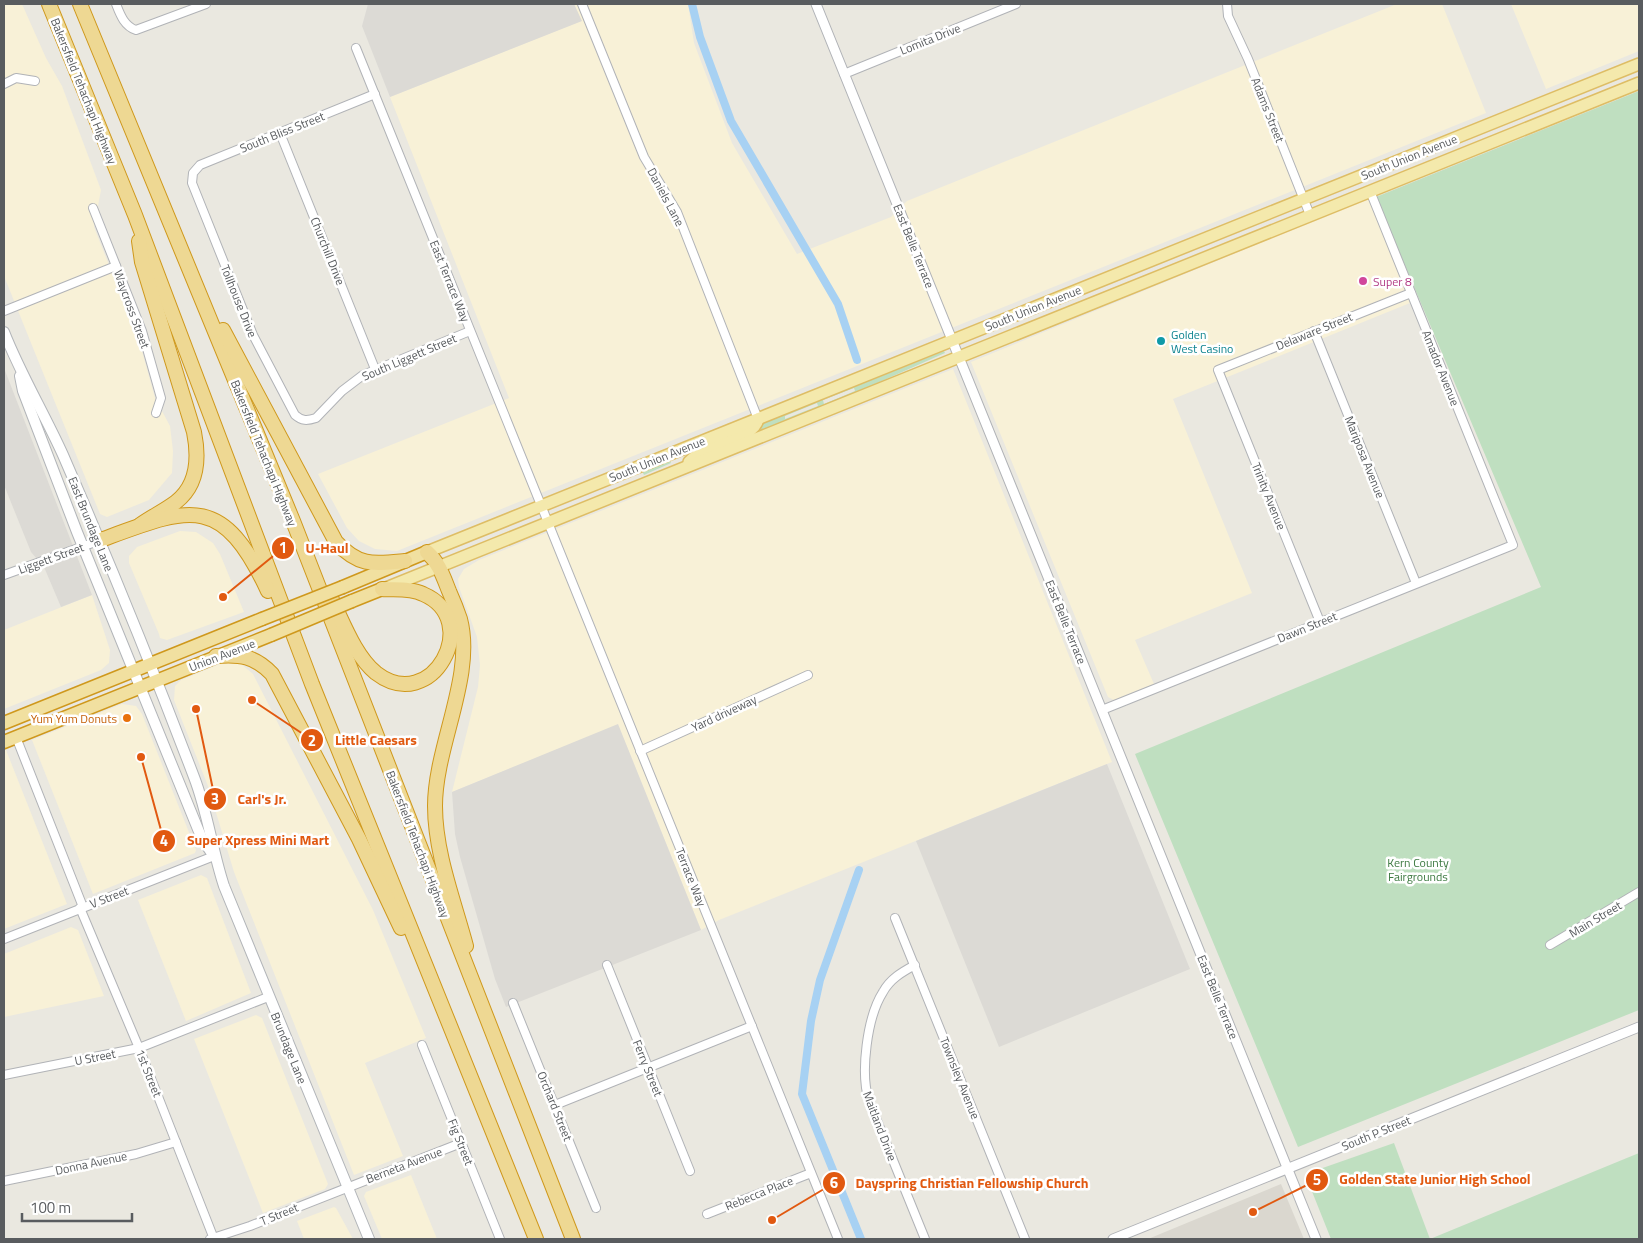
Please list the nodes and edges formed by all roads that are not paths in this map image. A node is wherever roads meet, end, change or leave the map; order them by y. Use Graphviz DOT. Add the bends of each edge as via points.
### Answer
graph roads {
  1 [pos="49,4"];
  2 [pos="80,4"];
  3 [pos="116,4"];
  4 [pos="206,4"];
  5 [pos="582,4"];
  6 [pos="816,4"];
  7 [pos="1016,4"];
  8 [pos="1227,4"];
  9 [pos="356,48"];
  10 [pos="1639,64"];
  11 [pos="844,74"];
  12 [pos="35,81"];
  13 [pos="1639,83"];
  14 [pos="4,84"];
  15 [pos="375,94"];
  16 [pos="280,133"];
  17 [pos="193,173"];
  18 [pos="1370,191"];
  19 [pos="1304,200"];
  20 [pos="93,208"];
  21 [pos="135,215"];
  22 [pos="1310,215"];
  23 [pos="168,217"];
  24 [pos="116,266"];
  25 [pos="1411,293"];
  26 [pos="4,312"];
  27 [pos="470,331"];
  28 [pos="4,332"];
  29 [pos="1314,332"];
  30 [pos="952,341"];
  31 [pos="959,357"];
  32 [pos="375,369"];
  33 [pos="19,370"];
  34 [pos="1218,370"];
  35 [pos="156,413"];
  36 [pos="758,419"];
  37 [pos="304,420"];
  38 [pos="684,467"];
  39 [pos="544,515"];
  40 [pos="293,521"];
  41 [pos="140,525"];
  42 [pos="98,541"];
  43 [pos="1513,545"];
  44 [pos="84,547"];
  45 [pos="427,552"];
  46 [pos="405,561"];
  47 [pos="440,566"];
  48 [pos="4,576"];
  49 [pos="1416,583"];
  50 [pos="382,589"];
  51 [pos="1320,622"];
  52 [pos="216,656"];
  53 [pos="149,664"];
  54 [pos="135,670"];
  55 [pos="808,675"];
  56 [pos="156,680"];
  57 [pos="312,684"];
  58 [pos="141,686"];
  59 [pos="1102,710"];
  60 [pos="4,723"];
  61 [pos="10,739"];
  62 [pos="640,751"];
  63 [pos="214,856"];
  64 [pos="1639,892"];
  65 [pos="81,907"];
  66 [pos="895,918"];
  67 [pos="4,938"];
  68 [pos="1550,945"];
  69 [pos="607,965"];
  70 [pos="914,965"];
  71 [pos="268,997"];
  72 [pos="513,1003"];
  73 [pos="486,1019"];
  74 [pos="752,1026"];
  75 [pos="1639,1027"];
  76 [pos="450,1028"];
  77 [pos="422,1045"];
  78 [pos="139,1048"];
  79 [pos="648,1068"];
  80 [pos="4,1075"];
  81 [pos="555,1105"];
  82 [pos="176,1142"];
  83 [pos="461,1143"];
  84 [pos="1287,1169"];
  85 [pos="690,1171"];
  86 [pos="811,1173"];
  87 [pos="4,1181"];
  88 [pos="347,1187"];
  89 [pos="596,1208"];
  90 [pos="707,1214"];
  91 [pos="212,1239"];
  92 [pos="369,1239"];
  93 [pos="500,1239"];
  94 [pos="536,1239"];
  95 [pos="573,1239"];
  96 [pos="838,1239"];
  97 [pos="925,1239"];
  98 [pos="1025,1239"];
  99 [pos="1113,1239"];
  100 [pos="1316,1239"];
  1 -- 21 [label="highway, Bakersfield Tehachapi Highway"];
  2 -- 23 [label="highway, Bakersfield Tehachapi Highway"];
  3 -- 4 [label="street" via="122,19 131,28 141,30"];
  5 -- 36 [label="street, Daniels Lane" via="644,157 677,212"];
  6 -- 11 [label="street, East Belle Terrace"];
  7 -- 11 [label="street, Lomita Drive"];
  8 -- 19 [label="street, Adams Street" via="1228,16"];
  9 -- 15 [label="street, East Terrace Way"];
  10 -- 19 [label="main road, South Union Avenue"];
  11 -- 30 [label="street, East Belle Terrace"];
  12 -- 14 [label="street" via="16,78"];
  13 -- 18 [label="main road, South Union Avenue"];
  15 -- 16 [label="street, South Bliss Street"];
  15 -- 27 [label="street, East Terrace Way"];
  16 -- 17 [label="street, South Bliss Street" via="200,165"];
  16 -- 32 [label="street, Churchill Drive"];
  17 -- 37 [label="street, Tollhouse Drive" via="192,183 253,335 295,415"];
  18 -- 22 [label="main road, South Union Avenue"];
  18 -- 25 [label="street, Amador Avenue"];
  19 -- 22 [label="street, Adams Street"];
  19 -- 30 [label="main road, South Union Avenue"];
  20 -- 24 [label="street, Waycross Street"];
  21 -- 41 [label="highway" via="142,262 194,432 198,458 192,481 183,496"];
  21 -- 57 [label="highway, Bakersfield Tehachapi Highway"];
  22 -- 31 [label="main road, South Union Avenue"];
  23 -- 40 [label="highway, Bakersfield Tehachapi Highway"];
  23 -- 46 [label="highway" via="241,367 336,542 347,554 359,560 381,564"];
  24 -- 26 [label="street"];
  24 -- 35 [label="street, Waycross Street" via="142,331 161,398"];
  25 -- 29 [label="street, Delaware Street"];
  25 -- 43 [label="street, Amador Avenue"];
  27 -- 32 [label="street, South Liggett Street"];
  27 -- 39 [label="street, East Terrace Way"];
  28 -- 33 [label="main road, East Brundage Lane"];
  29 -- 34 [label="street, Delaware Street"];
  29 -- 49 [label="street, Mariposa Avenue"];
  30 -- 31 [label="street, East Belle Terrace"];
  30 -- 36 [label="main road, South Union Avenue"];
  31 -- 38 [label="main road, South Union Avenue"];
  31 -- 59 [label="street, East Belle Terrace"];
  32 -- 37 [label="street, South Liggett Street" via="352,382 316,418"];
  33 -- 42 [label="main road, East Brundage Lane" via="32,390"];
  33 -- 44 [label="main road, East Brundage Lane" via="26,400"];
  34 -- 51 [label="street, Trinity Avenue"];
  36 -- 38 [label="main road" via="752,430 700,452"];
  36 -- 39 [label="main road, South Union Avenue"];
  38 -- 39 [label="main road, South Union Avenue"];
  39 -- 45 [label="main road, South Union Avenue"];
  39 -- 47 [label="main road, South Union Avenue"];
  39 -- 62 [label="street, Terrace Way"];
  40 -- 50 [label="highway" via="343,622 372,669 395,682 410,683 432,675 443,663 449,645 448,619 437,603 424,594"];
  40 -- 73 [label="highway, Bakersfield Tehachapi Highway"];
  41 -- 42 [label="highway"];
  41 -- 57 [label="highway" via="169,516 192,515 211,519 240,540 261,575"];
  42 -- 44 [label="street, Liggett Street"];
  42 -- 53 [label="main road, East Brundage Lane"];
  43 -- 49 [label="street, Dawn Street"];
  44 -- 48 [label="street, Liggett Street"];
  44 -- 54 [label="main road, East Brundage Lane"];
  45 -- 46 [label="highway, Union Avenue"];
  45 -- 47 [label="highway"];
  46 -- 53 [label="highway, Union Avenue, bridge"];
  47 -- 50 [label="main road, Union Avenue"];
  47 -- 73 [label="highway" via="460,620 463,648 461,674 439,761 436,826 443,863"];
  49 -- 51 [label="street, Dawn Street"];
  50 -- 52 [label="highway, Union Avenue, bridge"];
  51 -- 59 [label="street, Dawn Street"];
  52 -- 56 [label="highway, Union Avenue"];
  52 -- 76 [label="highway" via="246,656 265,666 276,681 360,839"];
  53 -- 54 [label="highway, Union Avenue"];
  53 -- 56 [label="main road, East Brundage Lane"];
  54 -- 58 [label="main road, East Brundage Lane"];
  54 -- 60 [label="highway, Union Avenue"];
  55 -- 62 [label="street, Yard driveway"];
  56 -- 58 [label="highway, Union Avenue"];
  56 -- 63 [label="main road, Brundage Lane" via="202,799"];
  57 -- 76 [label="highway, Bakersfield Tehachapi Highway"];
  58 -- 61 [label="highway, Union Avenue"];
  58 -- 63 [label="main road, Brundage Lane" via="202,839"];
  59 -- 84 [label="street, East Belle Terrace"];
  61 -- 65 [label="street, 1st Street"];
  62 -- 74 [label="street, Terrace Way"];
  63 -- 65 [label="street, V Street"];
  63 -- 71 [label="main road, Brundage Lane"];
  64 -- 68 [label="street, Main Street"];
  65 -- 67 [label="street, V Street"];
  65 -- 78 [label="street, 1st Street"];
  66 -- 70 [label="street, Townsley Avenue"];
  69 -- 79 [label="street, Ferry Street"];
  70 -- 97 [label="street, Maitland Drive" via="890,982 878,1002 864,1077 869,1101"];
  70 -- 98 [label="street, Townsley Avenue"];
  71 -- 78 [label="street, U Street"];
  71 -- 88 [label="main road, Brundage Lane"];
  72 -- 81 [label="street, Orchard Street"];
  73 -- 95 [label="highway, Bakersfield Tehachapi Highway"];
  74 -- 79 [label="street"];
  74 -- 86 [label="street, Terrace Way"];
  75 -- 84 [label="street, South P Street"];
  76 -- 94 [label="highway, Bakersfield Tehachapi Highway"];
  77 -- 83 [label="street, Fig Street"];
  78 -- 80 [label="street, U Street"];
  78 -- 82 [label="street, 1st Street"];
  79 -- 81 [label="street"];
  79 -- 85 [label="street, Ferry Street"];
  81 -- 89 [label="street, Orchard Street"];
  82 -- 87 [label="street, Donna Avenue" via="136,1154"];
  82 -- 91 [label="street, 1st Street"];
  83 -- 88 [label="street, Berneta Avenue"];
  83 -- 93 [label="street, Fig Street"];
  84 -- 99 [label="street, South P Street"];
  84 -- 100 [label="street, East Belle Terrace"];
  86 -- 90 [label="street, Rebecca Place"];
  86 -- 96 [label="street, Terrace Way"];
  88 -- 91 [label="street, T Street"];
  88 -- 92 [label="main road, Brundage Lane"];
}
